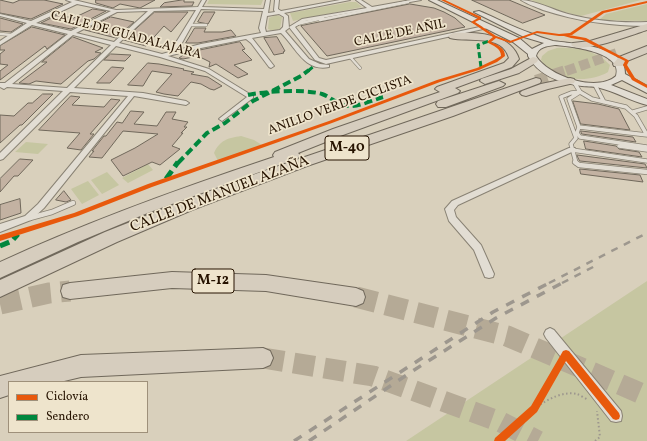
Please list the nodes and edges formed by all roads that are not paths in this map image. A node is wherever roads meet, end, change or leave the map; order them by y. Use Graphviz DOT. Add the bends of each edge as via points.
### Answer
graph roads {
  1 [pos="68,0"];
  2 [pos="204,0"];
  3 [pos="268,0"];
  4 [pos="277,0"];
  5 [pos="348,0"];
  6 [pos="358,0"];
  7 [pos="418,0"];
  8 [pos="432,0"];
  9 [pos="452,0"];
  10 [pos="523,0"];
  11 [pos="410,1"];
  12 [pos="77,2"];
  13 [pos="154,2"];
  14 [pos="199,8"];
  15 [pos="371,8"];
  16 [pos="153,9"];
  17 [pos="116,11"];
  18 [pos="265,12"];
  19 [pos="279,12"];
  20 [pos="0,15"];
  21 [pos="486,16"];
  22 [pos="330,17"];
  23 [pos="320,20"];
  24 [pos="31,23"];
  25 [pos="189,25"];
  26 [pos="206,25"];
  27 [pos="647,25"];
  28 [pos="294,26"];
  29 [pos="489,27"];
  30 [pos="282,31"];
  31 [pos="72,33"];
  32 [pos="0,34"];
  33 [pos="264,34"];
  34 [pos="647,34"];
  35 [pos="12,35"];
  36 [pos="453,36"];
  37 [pos="247,37"];
  38 [pos="647,42"];
  39 [pos="0,43"];
  40 [pos="554,43"];
  41 [pos="115,44"];
  42 [pos="576,45"];
  43 [pos="608,46"];
  44 [pos="647,49"];
  45 [pos="176,52"];
  46 [pos="620,52"];
  47 [pos="162,56"];
  48 [pos="533,56"];
  49 [pos="351,58"];
  50 [pos="317,59"];
  51 [pos="306,60"];
  52 [pos="618,64"];
  53 [pos="271,66"];
  54 [pos="360,68"];
  55 [pos="621,75"];
  56 [pos="572,82"];
  57 [pos="3,85"];
  58 [pos="597,85"];
  59 [pos="0,90"];
  60 [pos="68,90"];
  61 [pos="647,90"];
  62 [pos="580,92"];
  63 [pos="132,95"];
  64 [pos="604,102"];
  65 [pos="647,102"];
  66 [pos="186,103"];
  67 [pos="647,108"];
  68 [pos="633,112"];
  69 [pos="222,119"];
  70 [pos="579,127"];
  71 [pos="338,132"];
  72 [pos="647,135"];
  73 [pos="580,137"];
  74 [pos="647,146"];
  75 [pos="572,150"];
  76 [pos="647,150"];
  77 [pos="0,157"];
  78 [pos="647,161"];
  79 [pos="647,172"];
  80 [pos="204,185"];
  81 [pos="73,203"];
  82 [pos="159,216"];
  83 [pos="28,218"];
  84 [pos="0,228"];
  85 [pos="0,270"];
  86 [pos="489,274"];
  87 [pos="0,289"];
  88 [pos="70,291"];
  89 [pos="356,297"];
  90 [pos="550,334"];
  91 [pos="263,358"];
  92 [pos="23,381"];
  93 [pos="616,416"];
  1 -- 12 [label="street"];
  2 -- 14 [label="street"];
  3 -- 18 [label="street"];
  4 -- 19 [label="street" via="276,9"];
  5 -- 19 [label="street"];
  6 -- 15 [label="street"];
  7 -- 11 [label="street"];
  8 -- 29 [label="main road"];
  9 -- 21 [label="main road"];
  10 -- 27 [label="street" via="544,9 578,18"];
  11 -- 15 [label="street"];
  11 -- 23 [label="lane"];
  12 -- 17 [label="street"];
  12 -- 24 [label="street"];
  13 -- 16 [label="street"];
  14 -- 16 [label="street"];
  14 -- 18 [label="street"];
  14 -- 25 [label="street"];
  15 -- 28 [label="street" via="304,20"];
  16 -- 17 [label="street"];
  16 -- 41 [label="street"];
  17 -- 31 [label="street"];
  18 -- 19 [label="street"];
  18 -- 33 [label="street" via="262,28"];
  19 -- 30 [label="street" via="286,16 286,28"];
  20 -- 24 [label="street, CALLE DE GUADALAJARA"];
  21 -- 29 [label="main road"];
  21 -- 40 [label="main road" via="527,35"];
  22 -- 28 [label="lane"];
  24 -- 31 [label="street, CALLE DE GUADALAJARA"];
  24 -- 35 [label="street"];
  25 -- 26 [label="lane"];
  25 -- 45 [label="street" via="175,49"];
  27 -- 42 [label="highway" via="591,44"];
  28 -- 50 [label="street" via="293,29"];
  29 -- 36 [label="street, CALLE DE AÑIL"];
  29 -- 48 [label="main road" via="516,40"];
  30 -- 33 [label="street"];
  30 -- 51 [label="street"];
  31 -- 41 [label="street, CALLE DE GUADALAJARA"];
  31 -- 57 [label="street"];
  32 -- 35 [label="lane"];
  33 -- 37 [label="street"];
  34 -- 43 [label="highway"];
  35 -- 39 [label="street"];
  36 -- 49 [label="street, CALLE DE AÑIL"];
  36 -- 71 [label="highway" via="472,35 498,42 511,51 514,59 503,67"];
  37 -- 45 [label="street"];
  37 -- 53 [label="street"];
  38 -- 46 [label="highway"];
  40 -- 42 [label="main road"];
  40 -- 48 [label="main road" via="540,46"];
  41 -- 47 [label="street, CALLE DE GUADALAJARA"];
  41 -- 60 [label="street"];
  42 -- 52 [label="main road" via="600,52"];
  44 -- 52 [label="highway" via="623,59"];
  45 -- 47 [label="street"];
  47 -- 69 [label="street, CALLE DE GUADALAJARA" via="207,70 251,97"];
  48 -- 56 [label="main road" via="546,72"];
  48 -- 71 [label="highway" via="515,71"];
  49 -- 50 [label="street, CALLE DE AÑIL" via="326,62"];
  49 -- 51 [label="street" via="320,67"];
  49 -- 54 [label="lane"];
  50 -- 51 [label="street, CALLE DE AÑIL" via="315,62"];
  52 -- 55 [label="main road" via="622,71"];
  55 -- 58 [label="main road" via="617,80"];
  55 -- 61 [label="main road"];
  56 -- 58 [label="main road"];
  56 -- 62 [label="lane"];
  56 -- 82 [label="highway" via="545,86 376,147"];
  57 -- 59 [label="street"];
  57 -- 60 [label="street"];
  58 -- 64 [label="lane"];
  58 -- 65 [label="main road"];
  60 -- 63 [label="street"];
  60 -- 77 [label="street"];
  62 -- 64 [label="lane" via="585,98"];
  62 -- 70 [label="lane" via="568,98"];
  62 -- 75 [label="lane" via="561,97 576,138 571,144"];
  63 -- 66 [label="street"];
  63 -- 83 [label="street" via="42,206"];
  64 -- 68 [label="lane" via="618,104"];
  67 -- 68 [label="lane"];
  68 -- 72 [label="lane"];
  70 -- 72 [label="lane"];
  70 -- 73 [label="lane" via="577,133"];
  71 -- 80 [label="highway"];
  73 -- 74 [label="lane"];
  73 -- 76 [label="lane" via="585,142"];
  75 -- 78 [label="lane"];
  75 -- 79 [label="lane" via="575,162 579,165"];
  75 -- 86 [label="street" via="455,203 449,210 452,219 478,248"];
  80 -- 82 [label="highway, CALLE DE MANUEL AZAÑA / M-40" via="531,78 480,103 300,164"];
  80 -- 85 [label="highway, CALLE DE MANUEL AZAÑA / M-40" via="121,217"];
  81 -- 83 [label="lane"];
  82 -- 87 [label="highway, CALLE DE MANUEL AZAÑA / M-40" via="54,262"];
  83 -- 84 [label="street"];
  88 -- 89 [label="highway, M-12" via="172,280 266,283"];
  90 -- 93 [label="street"];
  91 -- 92 [label="highway" via="81,366"];
}
